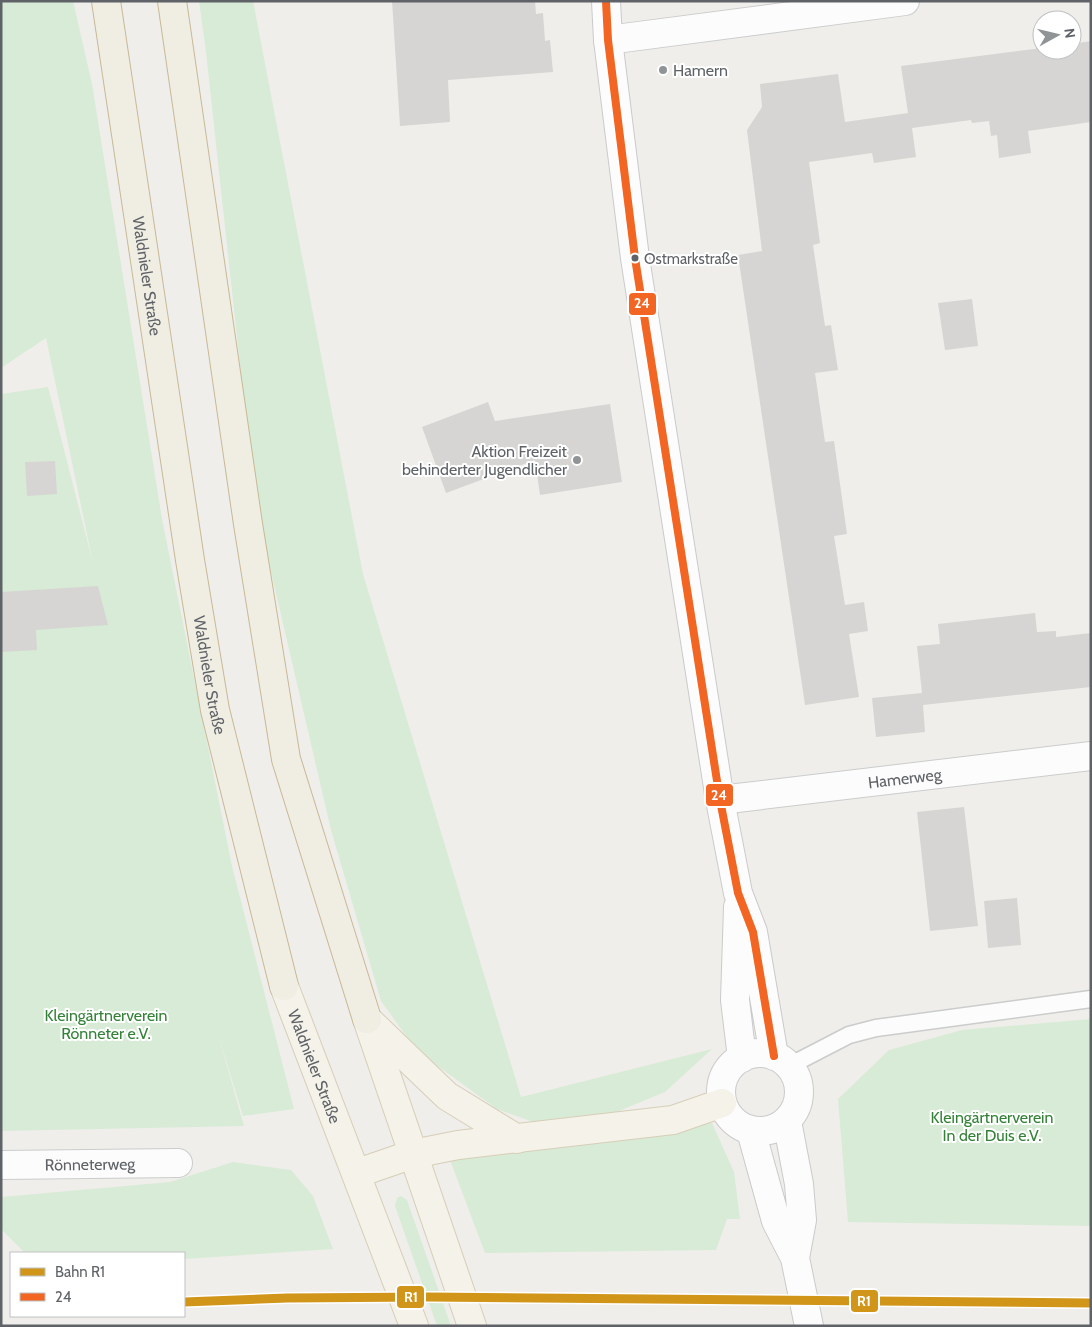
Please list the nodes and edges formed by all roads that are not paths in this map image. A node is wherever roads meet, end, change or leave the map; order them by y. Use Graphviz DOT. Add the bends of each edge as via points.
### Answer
graph roads {
  1 [pos="101,1"];
  2 [pos="106,1"];
  3 [pos="172,1"];
  4 [pos="606,1"];
  5 [pos="905,1"];
  6 [pos="111,34"];
  7 [pos="608,40"];
  8 [pos="1091,756"];
  9 [pos="720,800"];
  10 [pos="738,893"];
  11 [pos="284,986"];
  12 [pos="1091,999"];
  13 [pos="367,1019"];
  14 [pos="742,1058"];
  15 [pos="781,1061"];
  16 [pos="722,1103"];
  17 [pos="787,1121"];
  18 [pos="751,1131"];
  19 [pos="517,1139"];
  20 [pos="413,1154"];
  21 [pos="178,1164"];
  22 [pos="1,1165"];
  23 [pos="358,1174"];
  24 [pos="795,1258"];
  25 [pos="414,1326"];
  26 [pos="472,1326"];
  27 [pos="809,1326"];
  1 -- 6 [label="highway"];
  2 -- 6 [label="highway, Waldnieler Straße"];
  3 -- 13 [label="highway" via="246,515 286,759"];
  4 -- 7 [label="main road"];
  5 -- 7 [label="main road"];
  6 -- 11 [label="highway, Waldnieler Straße" via="215,710"];
  7 -- 9 [label="main road" via="635,258"];
  8 -- 9 [label="main road, Hamerweg"];
  9 -- 10 [label="main road"];
  10 -- 14 [label="main road" via="734,1000"];
  10 -- 15 [label="main road" via="753,932"];
  11 -- 23 [label="main road, Waldnieler Straße"];
  12 -- 15 [label="lane" via="876,1028"];
  13 -- 19 [label="main road" via="447,1096"];
  13 -- 20 [label="main road"];
  14 -- 15 [label="main road" via="752,1054"];
  14 -- 16 [label="main road" via="724,1077"];
  15 -- 17 [label="main road" via="795,1076 798,1100"];
  16 -- 18 [label="main road" via="733,1121"];
  16 -- 19 [label="main road" via="673,1120"];
  17 -- 18 [label="main road" via="776,1128"];
  17 -- 24 [label="main road" via="802,1220"];
  18 -- 24 [label="main road" via="776,1221"];
  19 -- 20 [label="main road"];
  20 -- 23 [label="main road"];
  20 -- 26 [label="main road"];
  21 -- 22 [label="main road, Rönneterweg"];
  23 -- 25 [label="main road, Waldnieler Straße"];
  24 -- 27 [label="main road"];
}
